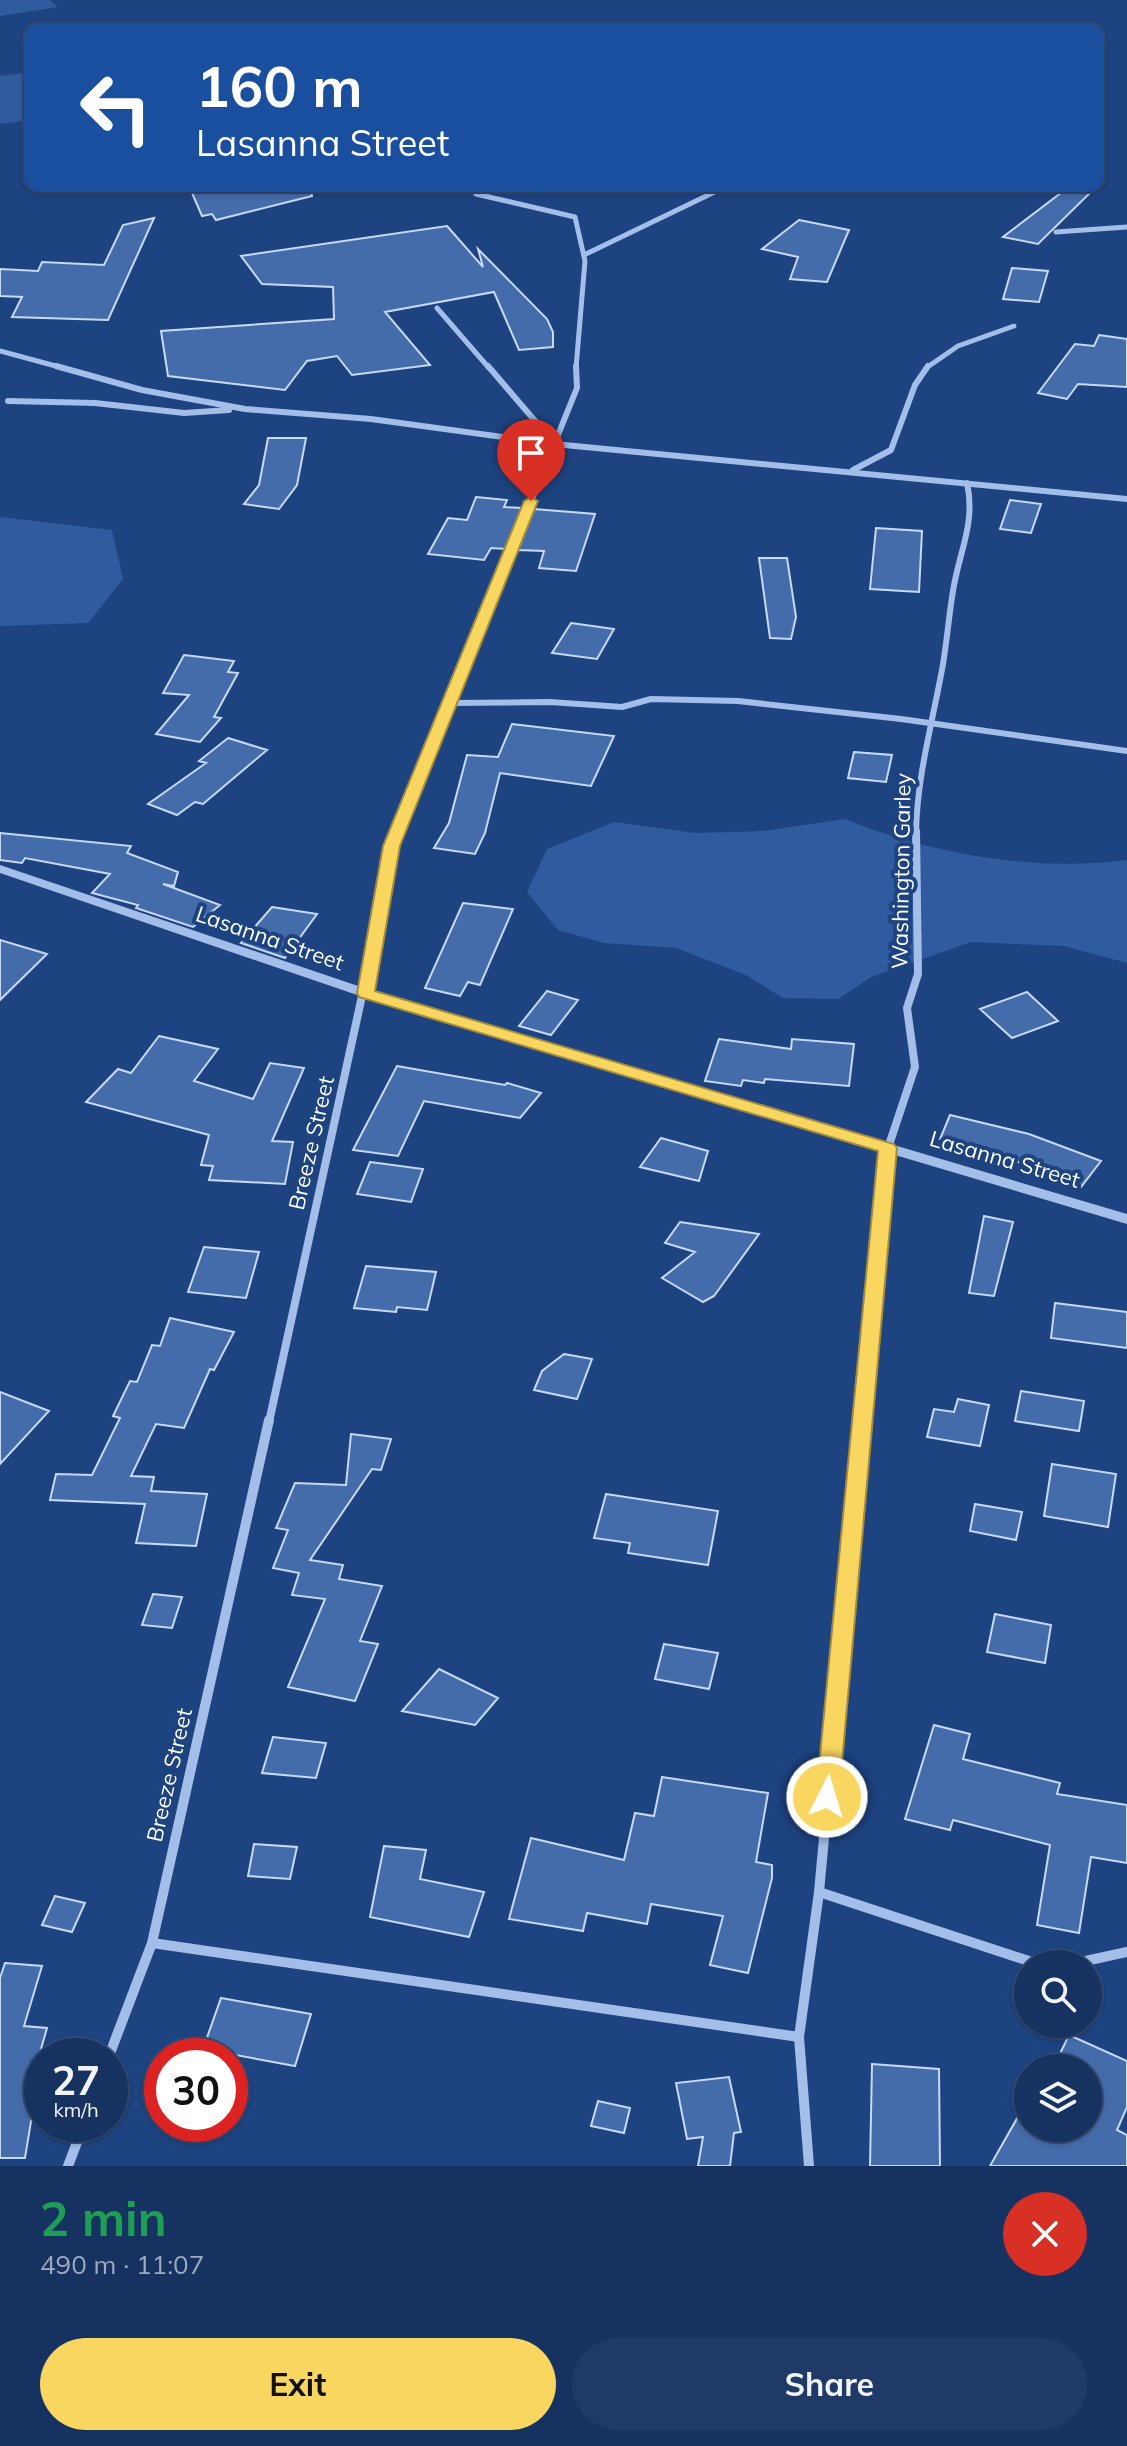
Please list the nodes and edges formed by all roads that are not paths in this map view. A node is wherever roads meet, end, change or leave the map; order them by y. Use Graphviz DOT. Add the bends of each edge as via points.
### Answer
graph roads {
  1 [pos="715,192"];
  2 [pos="476,194"];
  3 [pos="1127,227"];
  4 [pos="1056,232"];
  5 [pos="586,254"];
  6 [pos="437,308"];
  7 [pos="1014,326"];
  8 [pos="0,351"];
  9 [pos="8,401"];
  10 [pos="245,409"];
  11 [pos="554,444"];
  12 [pos="852,471"];
  13 [pos="967,483"];
  14 [pos="1127,499"];
  15 [pos="450,703"];
  16 [pos="929,723"];
  17 [pos="1127,751"];
  18 [pos="0,869"];
  19 [pos="365,993"];
  20 [pos="888,1148"];
  21 [pos="1127,1219"];
  22 [pos="819,1892"];
  23 [pos="152,1943"];
  24 [pos="1127,1952"];
  25 [pos="1014,1956"];
  26 [pos="1102,1957"];
  27 [pos="799,2037"];
  28 [pos="116,2038"];
  29 [pos="77,2142"];
  30 [pos="68,2166"];
  31 [pos="809,2166"];
  1 -- 5 [label="street"];
  2 -- 5 [label="street" via="575,217"];
  3 -- 4 [label="street"];
  5 -- 11 [label="street, Breeze Street" via="577,388"];
  6 -- 11 [label="street"];
  7 -- 12 [label="street" via="929,365 911,393 895,447"];
  8 -- 10 [label="street" via="142,390"];
  9 -- 10 [label="street" via="184,413"];
  10 -- 11 [label="street" via="371,419"];
  11 -- 12 [label="street"];
  11 -- 15 [label="street, Breeze Street"];
  12 -- 13 [label="street"];
  13 -- 14 [label="street"];
  13 -- 16 [label="street, Washington Garley" via="969,533 953,587"];
  15 -- 16 [label="street" via="622,707 651,699 715,700"];
  15 -- 19 [label="street, Breeze Street" via="392,846"];
  16 -- 17 [label="street"];
  16 -- 20 [label="street, Washington Garley" via="917,790 918,974 907,1008 915,1067"];
  18 -- 19 [label="street, Lasanna Street"];
  19 -- 20 [label="street, Lasanna Street"];
  19 -- 23 [label="street, Breeze Street"];
  20 -- 21 [label="street, Lasanna Street"];
  20 -- 22 [label="street, Washington Garley"];
  22 -- 25 [label="street"];
  22 -- 27 [label="street, Washington Garley"];
  23 -- 27 [label="street"];
  23 -- 28 [label="street, Breeze Street"];
  24 -- 26 [label="street"];
  27 -- 31 [label="street, Washington Garley"];
  29 -- 30 [label="street"];
}
